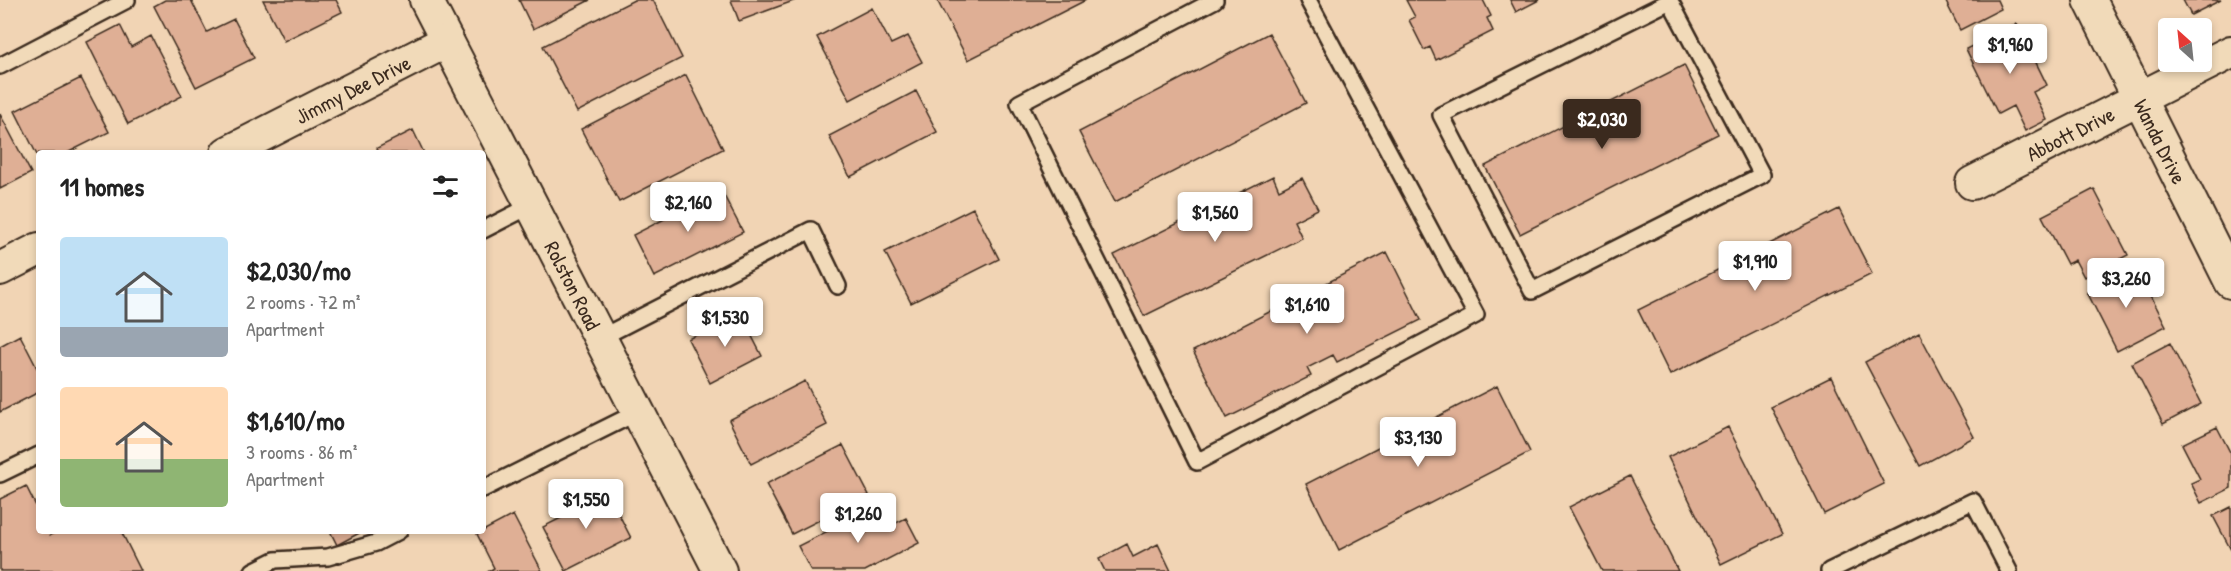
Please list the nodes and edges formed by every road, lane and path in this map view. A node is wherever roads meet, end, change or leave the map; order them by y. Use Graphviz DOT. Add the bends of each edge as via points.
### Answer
graph roads {
  1 [pos="127,0"];
  2 [pos="426,0"];
  3 [pos="1215,0"];
  4 [pos="1308,0"];
  5 [pos="2090,0"];
  6 [pos="1669,1"];
  7 [pos="447,41"];
  8 [pos="2231,52"];
  9 [pos="0,66"];
  10 [pos="2140,99"];
  11 [pos="233,150"];
  12 [pos="1972,183"];
  13 [pos="532,205"];
  14 [pos="486,228"];
  15 [pos="36,251"];
  16 [pos="0,269"];
  17 [pos="2231,282"];
  18 [pos="838,286"];
  19 [pos="600,338"];
  20 [pos="638,412"];
  21 [pos="36,456"];
  22 [pos="0,474"];
  23 [pos="486,488"];
  24 [pos="393,534"];
  25 [pos="253,571"];
  26 [pos="720,571"];
  27 [pos="1829,571"];
  28 [pos="2009,571"];
  1 -- 9 [label="lane"];
  2 -- 7 [label="street, Rolston Road"];
  3 -- 4 [label="lane" via="1019,103 1197,462 1476,315"];
  5 -- 10 [label="street, Wanda Drive"];
  6 -- 6 [label="lane" via="1441,115 1532,291 1762,175"];
  7 -- 11 [label="street, Jimmy Dee Drive"];
  7 -- 13 [label="street, Rolston Road"];
  8 -- 10 [label="street, Abbott Drive"];
  10 -- 12 [label="street, Abbott Drive"];
  10 -- 17 [label="street, Wanda Drive"];
  13 -- 14 [label="lane"];
  13 -- 19 [label="street, Rolston Road"];
  15 -- 16 [label="street"];
  18 -- 19 [label="lane" via="811,230"];
  19 -- 20 [label="street, Rolston Road"];
  20 -- 23 [label="lane"];
  20 -- 26 [label="street, Rolston Road"];
  21 -- 22 [label="lane"];
  24 -- 25 [label="lane" via="328,557 275,560"];
  27 -- 28 [label="lane" via="1973,501"];
}
